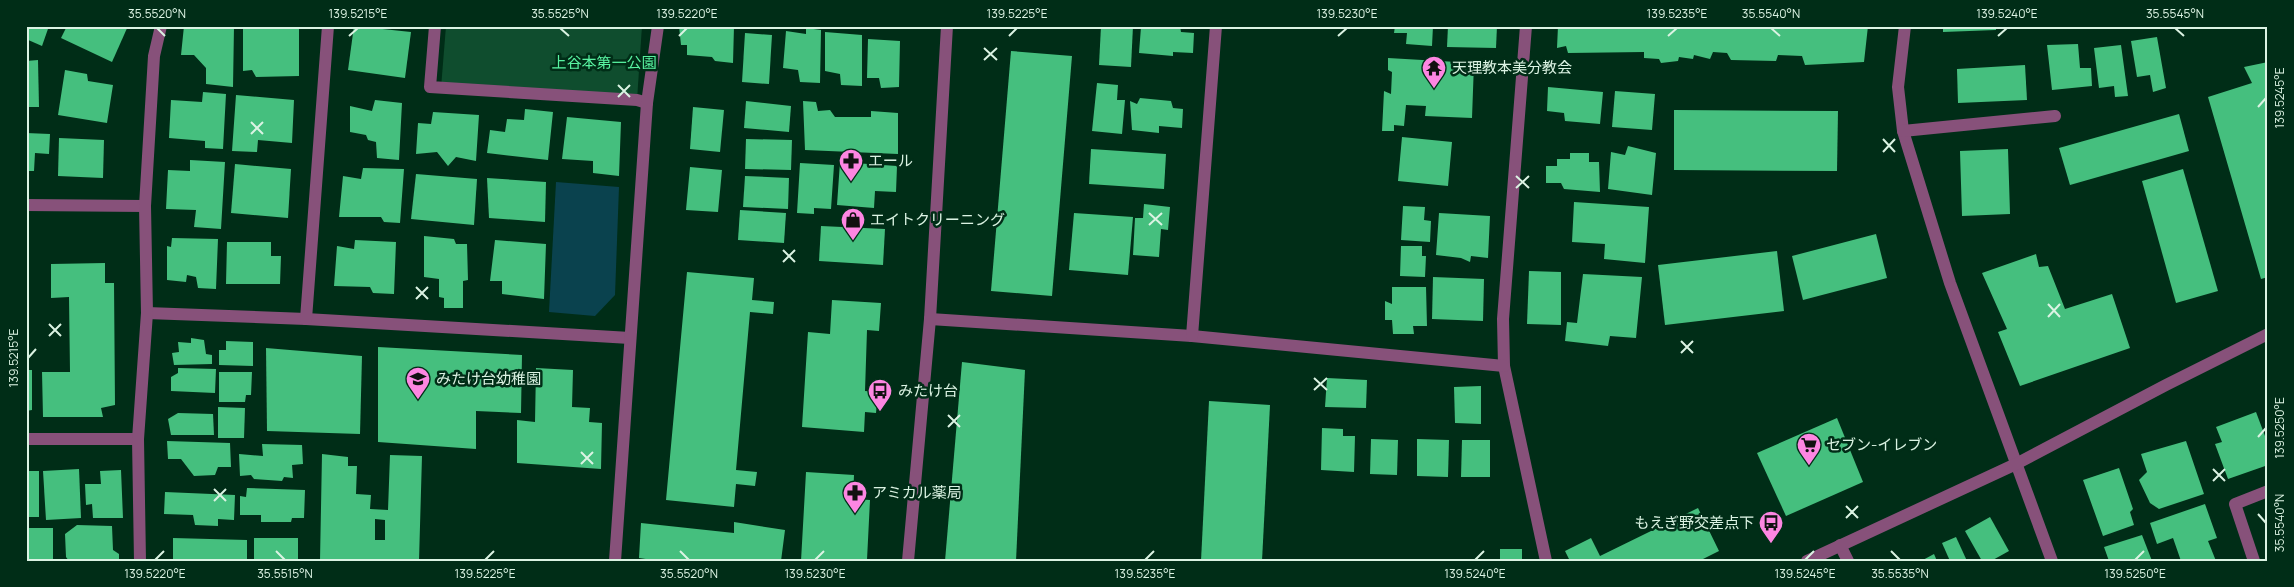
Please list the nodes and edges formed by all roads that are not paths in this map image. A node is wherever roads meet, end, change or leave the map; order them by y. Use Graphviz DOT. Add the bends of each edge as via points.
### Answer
graph roads {
  1 [pos="161,26"];
  2 [pos="328,26"];
  3 [pos="436,26"];
  4 [pos="658,26"];
  5 [pos="947,26"];
  6 [pos="1216,26"];
  7 [pos="1526,26"];
  8 [pos="1905,26"];
  9 [pos="647,103"];
  10 [pos="2055,116"];
  11 [pos="1902,131"];
  12 [pos="26,206"];
  13 [pos="145,206"];
  14 [pos="147,313"];
  15 [pos="930,319"];
  16 [pos="306,320"];
  17 [pos="2268,334"];
  18 [pos="1192,336"];
  19 [pos="630,338"];
  20 [pos="1504,366"];
  21 [pos="26,439"];
  22 [pos="138,439"];
  23 [pos="2016,464"];
  24 [pos="2268,491"];
  25 [pos="1840,545"];
  26 [pos="140,561"];
  27 [pos="615,561"];
  28 [pos="908,561"];
  29 [pos="1546,561"];
  30 [pos="1807,561"];
  31 [pos="1848,561"];
  32 [pos="2052,561"];
  33 [pos="2254,561"];
  1 -- 13 [label="street" via="154,56"];
  2 -- 16 [label="street"];
  3 -- 9 [label="street" via="430,87"];
  4 -- 9 [label="street"];
  5 -- 15 [label="street"];
  6 -- 18 [label="street"];
  7 -- 20 [label="street" via="1504,319"];
  8 -- 11 [label="street" via="1898,87"];
  9 -- 19 [label="street"];
  10 -- 11 [label="street"];
  11 -- 23 [label="street" via="1950,283"];
  12 -- 13 [label="street"];
  13 -- 14 [label="street"];
  14 -- 16 [label="street"];
  14 -- 22 [label="street"];
  15 -- 18 [label="street"];
  15 -- 28 [label="street"];
  16 -- 19 [label="street"];
  17 -- 23 [label="street"];
  18 -- 20 [label="street"];
  19 -- 27 [label="street"];
  20 -- 29 [label="street"];
  21 -- 22 [label="street"];
  22 -- 26 [label="street"];
  23 -- 25 [label="street"];
  23 -- 32 [label="street"];
  24 -- 33 [label="street" via="2235,504"];
  25 -- 30 [label="street"];
  25 -- 31 [label="street"];
}
